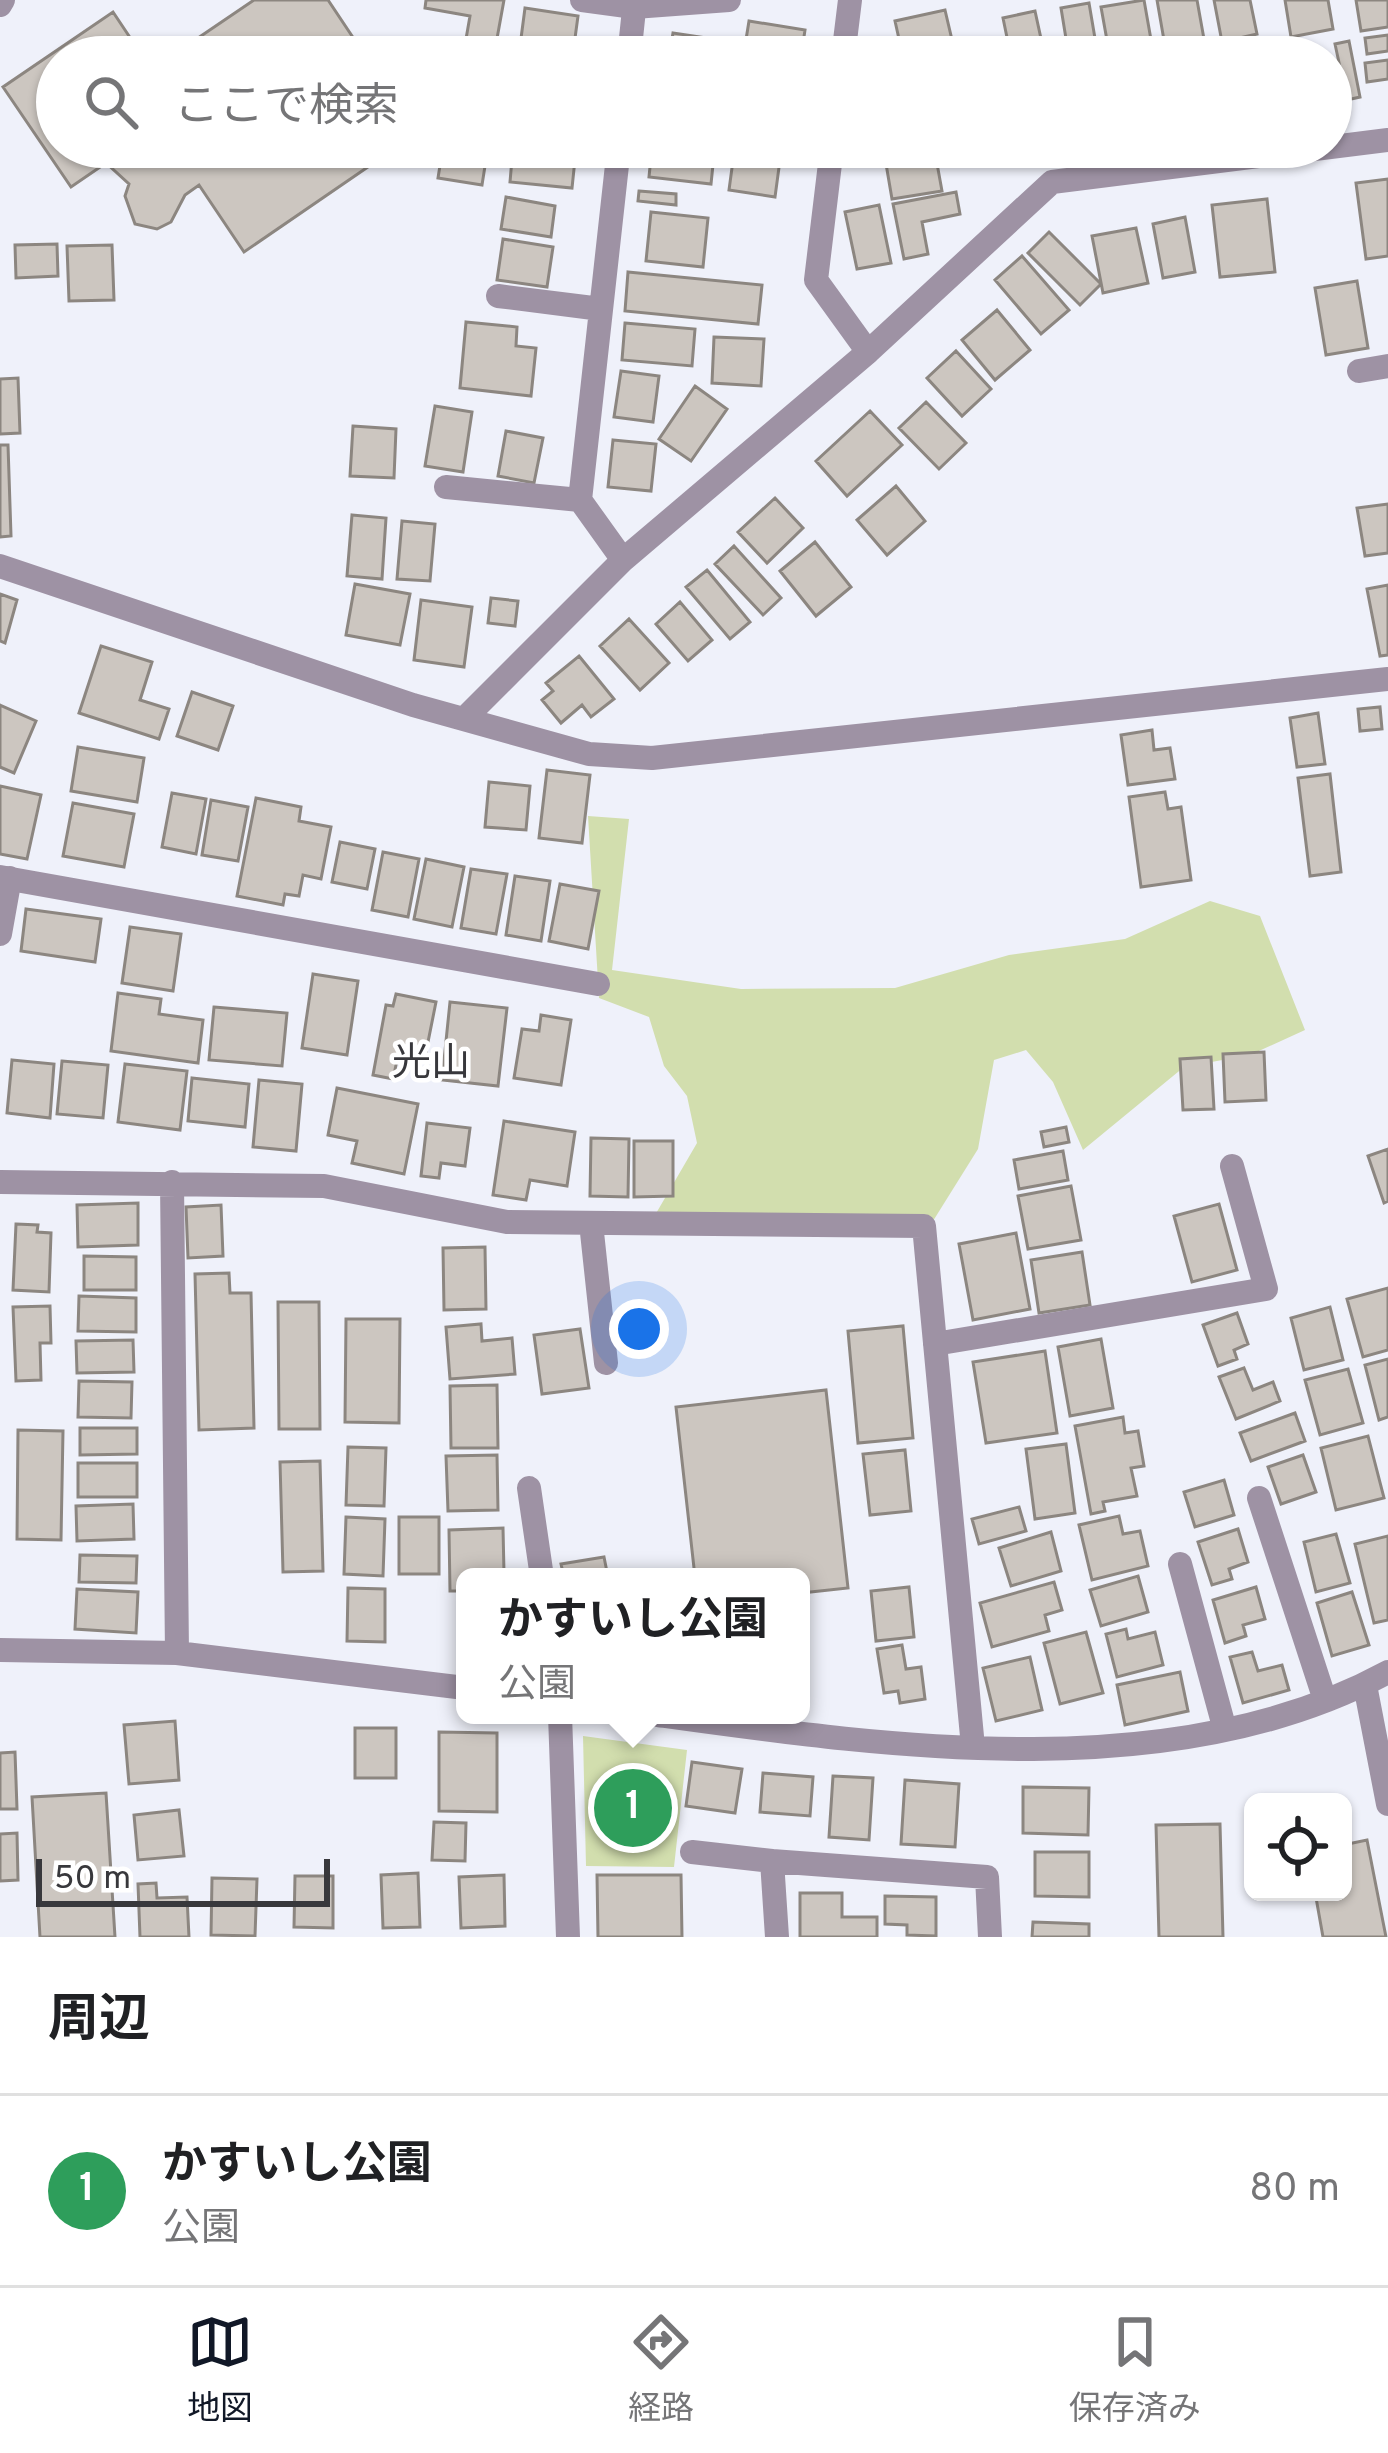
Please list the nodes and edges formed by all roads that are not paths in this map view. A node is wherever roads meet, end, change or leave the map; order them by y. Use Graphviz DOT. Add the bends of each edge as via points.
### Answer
graph roads {
  1 [pos="582,0"];
  2 [pos="729,0"];
  3 [pos="850,0"];
  4 [pos="634,4"];
  5 [pos="630,36"];
  6 [pos="846,36"];
  7 [pos="1388,140"];
  8 [pos="1352,144"];
  9 [pos="617,168"];
  10 [pos="829,168"];
  11 [pos="1164,168"];
  12 [pos="498,296"];
  13 [pos="602,309"];
  14 [pos="868,352"];
  15 [pos="1388,366"];
  16 [pos="1359,371"];
  17 [pos="446,487"];
  18 [pos="580,500"];
  19 [pos="623,560"];
  20 [pos="0,566"];
  21 [pos="1388,679"];
  22 [pos="466,717"];
  23 [pos="5,878"];
  24 [pos="0,934"];
  25 [pos="598,985"];
  26 [pos="1232,1166"];
  27 [pos="0,1182"];
  28 [pos="172,1182"];
  29 [pos="591,1223"];
  30 [pos="935,1344"];
  31 [pos="606,1363"];
  32 [pos="529,1488"];
  33 [pos="1259,1498"];
  34 [pos="1180,1564"];
  35 [pos="541,1568"];
  36 [pos="0,1651"];
  37 [pos="177,1653"];
  38 [pos="1377,1678"];
  39 [pos="456,1687"];
  40 [pos="1324,1700"];
  41 [pos="560,1724"];
  42 [pos="744,1724"];
  43 [pos="1225,1730"];
  44 [pos="973,1748"];
  45 [pos="1388,1804"];
  46 [pos="692,1852"];
  47 [pos="772,1862"];
  48 [pos="568,1937"];
  49 [pos="777,1937"];
  50 [pos="990,1937"];
  1 -- 4 [label="street"];
  2 -- 4 [label="street"];
  3 -- 6 [label="street"];
  4 -- 5 [label="street"];
  7 -- 8 [label="street"];
  9 -- 13 [label="street"];
  10 -- 14 [label="street" via="816,280"];
  11 -- 14 [label="street" via="1052,182"];
  12 -- 13 [label="street"];
  13 -- 18 [label="street"];
  14 -- 19 [label="street"];
  15 -- 16 [label="street"];
  17 -- 18 [label="street"];
  18 -- 19 [label="street"];
  19 -- 22 [label="street"];
  20 -- 22 [label="street"];
  21 -- 22 [label="street" via="652,758 589,754"];
  23 -- 24 [label="street"];
  23 -- 25 [label="street"];
  26 -- 30 [label="street" via="1266,1289"];
  27 -- 28 [label="street"];
  28 -- 29 [label="street" via="324,1186 507,1222"];
  28 -- 37 [label="street"];
  29 -- 30 [label="street" via="923,1226"];
  29 -- 31 [label="street"];
  30 -- 44 [label="street"];
  32 -- 35 [label="street"];
  33 -- 40 [label="street"];
  34 -- 43 [label="street"];
  36 -- 37 [label="street"];
  37 -- 39 [label="street"];
  38 -- 40 [label="street"];
  38 -- 45 [label="street"];
  40 -- 43 [label="street"];
  41 -- 48 [label="street"];
  42 -- 44 [label="street"];
  43 -- 44 [label="street" via="1177,1741"];
  46 -- 47 [label="street"];
  47 -- 49 [label="street"];
  47 -- 50 [label="street" via="987,1877"];
}
